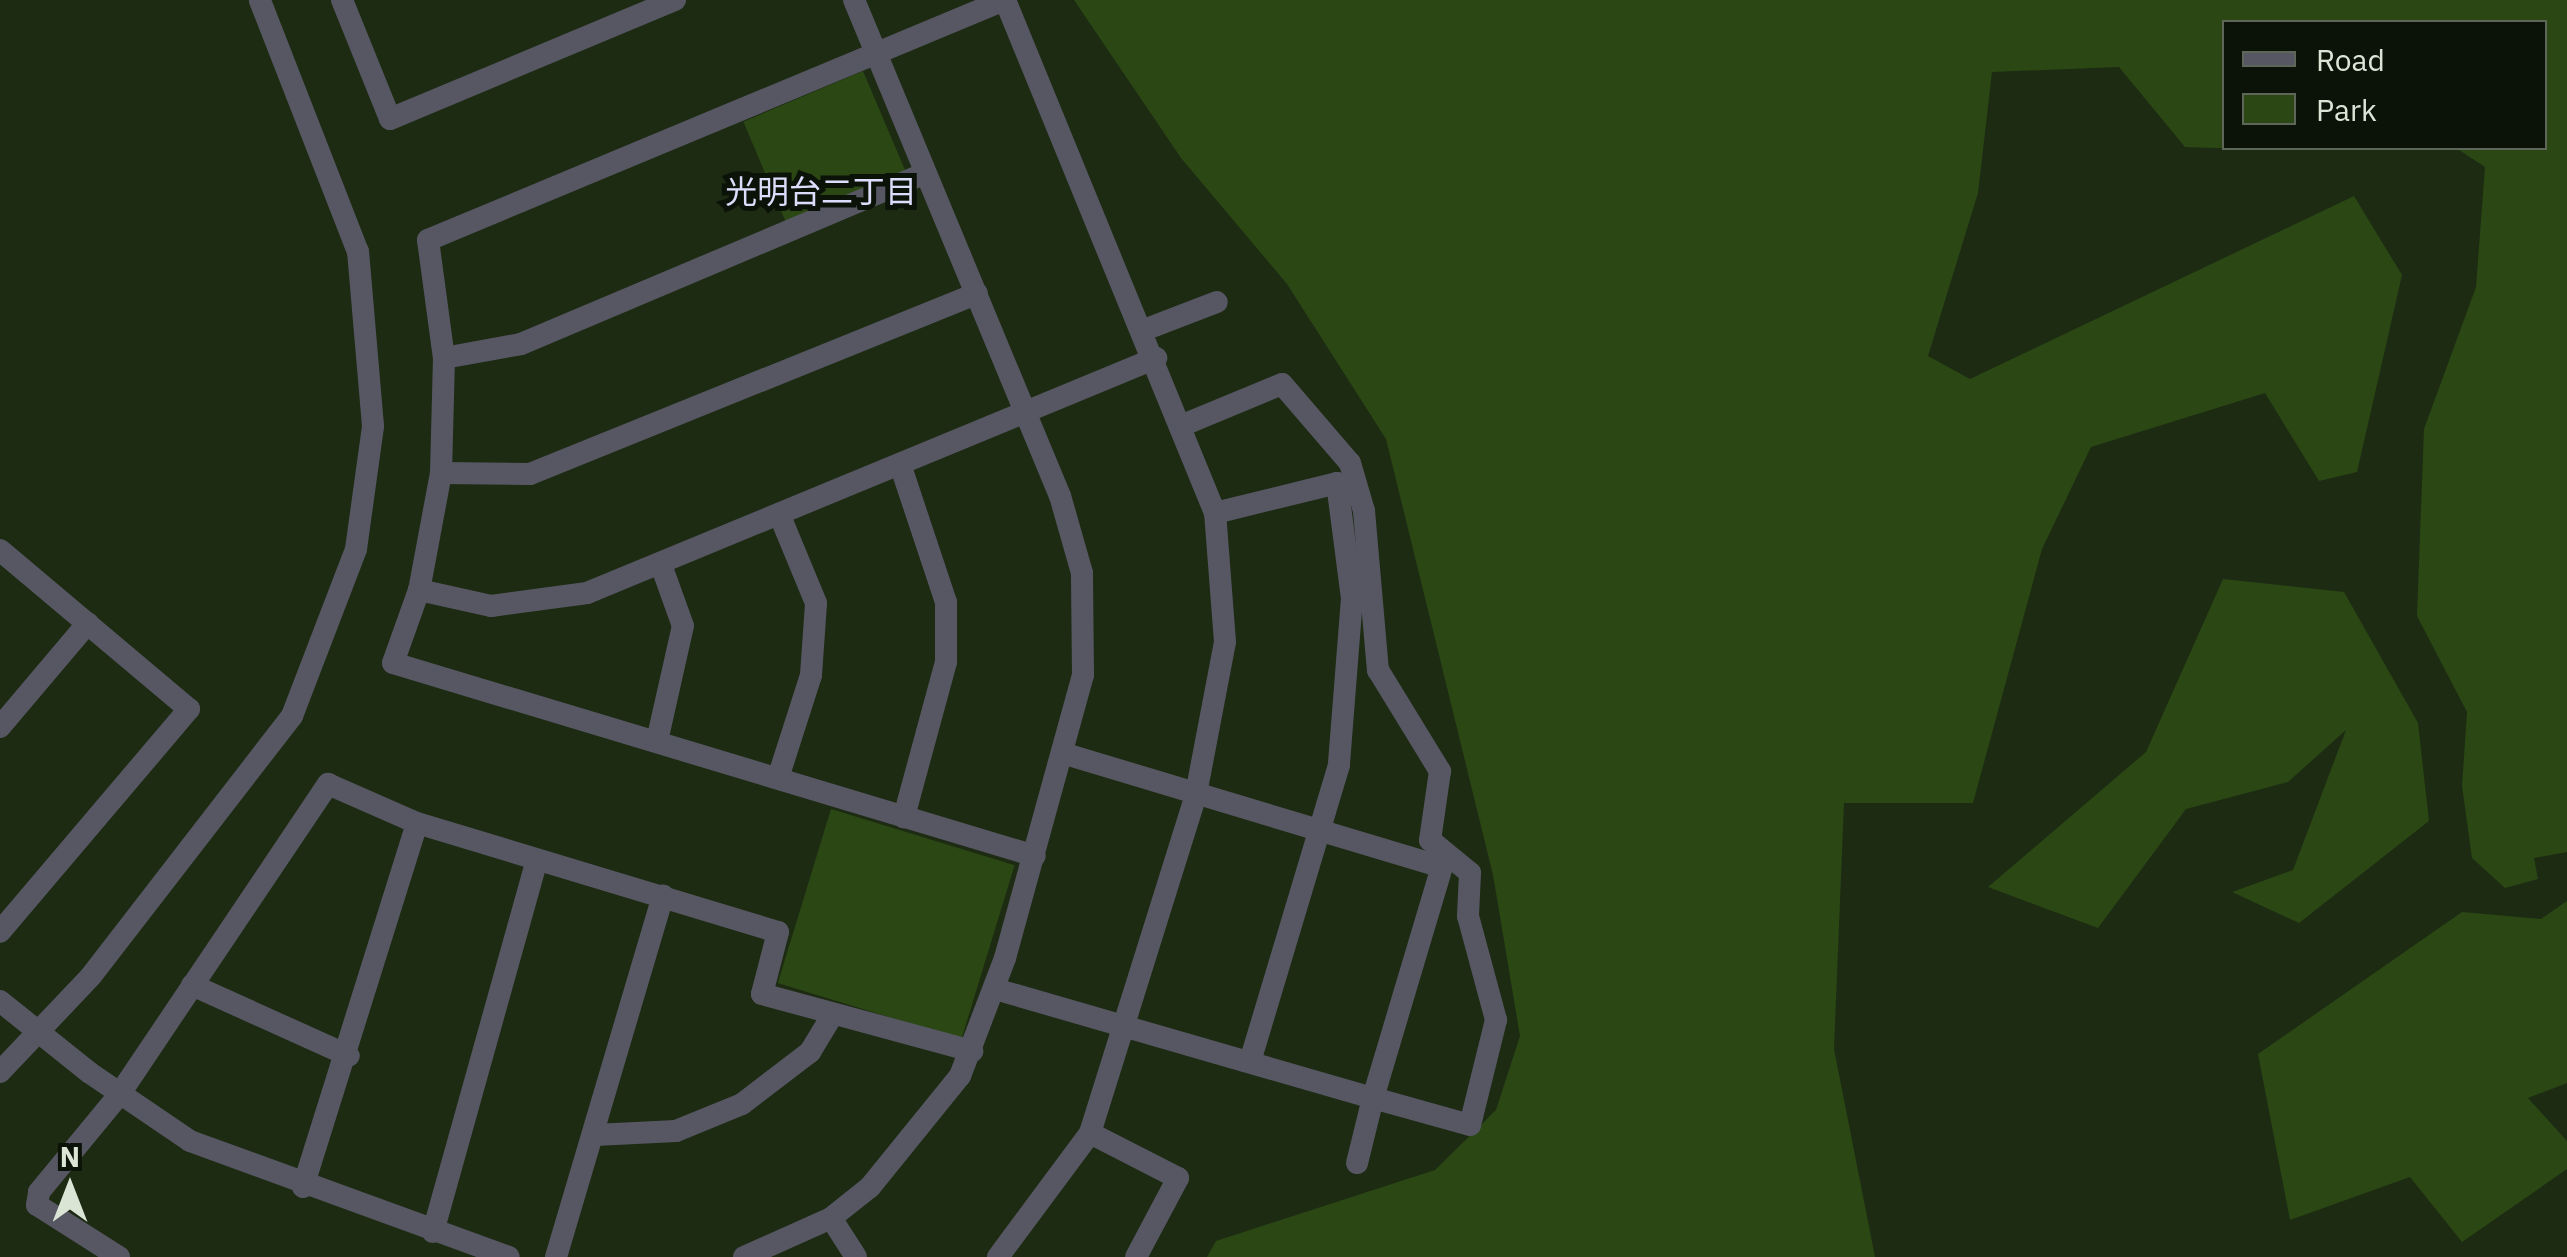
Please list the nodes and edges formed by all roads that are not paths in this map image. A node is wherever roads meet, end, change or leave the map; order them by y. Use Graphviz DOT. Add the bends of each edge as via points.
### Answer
graph roads {
  1 [pos="260,0"];
  2 [pos="342,0"];
  3 [pos="674,0"];
  4 [pos="854,0"];
  5 [pos="1004,0"];
  6 [pos="876,52"];
  7 [pos="925,173"];
  8 [pos="977,293"];
  9 [pos="1216,302"];
  10 [pos="1144,330"];
  11 [pos="444,358"];
  12 [pos="1156,358"];
  13 [pos="1027,411"];
  14 [pos="1183,425"];
  15 [pos="900,464"];
  16 [pos="441,472"];
  17 [pos="1215,514"];
  18 [pos="780,516"];
  19 [pos="0,550"];
  20 [pos="661,565"];
  21 [pos="418,590"];
  22 [pos="88,623"];
  23 [pos="0,727"];
  24 [pos="656,741"];
  25 [pos="1065,754"];
  26 [pos="778,778"];
  27 [pos="1196,794"];
  28 [pos="904,817"];
  29 [pos="416,823"];
  30 [pos="1318,828"];
  31 [pos="1035,856"];
  32 [pos="537,860"];
  33 [pos="662,896"];
  34 [pos="0,932"];
  35 [pos="192,984"];
  36 [pos="995,989"];
  37 [pos="0,1001"];
  38 [pos="834,1014"];
  39 [pos="1127,1025"];
  40 [pos="972,1050"];
  41 [pos="349,1056"];
  42 [pos="1250,1062"];
  43 [pos="0,1072"];
  44 [pos="119,1094"];
  45 [pos="1373,1098"];
  46 [pos="1090,1133"];
  47 [pos="595,1135"];
  48 [pos="1356,1162"];
  49 [pos="303,1187"];
  50 [pos="831,1218"];
  51 [pos="433,1232"];
  52 [pos="119,1257"];
  53 [pos="509,1257"];
  54 [pos="556,1257"];
  55 [pos="744,1257"];
  56 [pos="856,1257"];
  57 [pos="998,1257"];
  58 [pos="1136,1257"];
  1 -- 43 [label="street" via="358,252 373,426 356,548 292,716 91,976"];
  2 -- 3 [label="street" via="390,119"];
  4 -- 6 [label="street"];
  5 -- 6 [label="street"];
  5 -- 10 [label="street"];
  6 -- 7 [label="street"];
  6 -- 11 [label="street" via="428,240"];
  7 -- 8 [label="street"];
  7 -- 11 [label="street" via="522,344"];
  8 -- 13 [label="street"];
  8 -- 16 [label="street" via="530,474"];
  9 -- 10 [label="street"];
  10 -- 12 [label="street"];
  11 -- 16 [label="street"];
  12 -- 13 [label="street"];
  12 -- 14 [label="street"];
  13 -- 15 [label="street"];
  13 -- 25 [label="street" via="1082,573 1082,675"];
  14 -- 17 [label="street"];
  14 -- 45 [label="street" via="1282,384 1350,463 1364,511 1378,670 1440,771 1430,840 1470,873 1468,916 1496,1020 1470,1125"];
  15 -- 18 [label="street"];
  15 -- 28 [label="street" via="946,602 946,662"];
  16 -- 21 [label="street"];
  17 -- 27 [label="street" via="1225,642"];
  17 -- 30 [label="street" via="1337,484 1351,683"];
  18 -- 20 [label="street"];
  18 -- 26 [label="street" via="816,603 815,638"];
  19 -- 22 [label="street"];
  20 -- 21 [label="street" via="543,604 491,606"];
  20 -- 24 [label="street" via="683,626"];
  21 -- 24 [label="street" via="393,663"];
  22 -- 23 [label="street"];
  22 -- 34 [label="street" via="188,709"];
  24 -- 26 [label="street"];
  25 -- 27 [label="street"];
  25 -- 31 [label="street"];
  26 -- 28 [label="street"];
  27 -- 30 [label="street"];
  27 -- 39 [label="street"];
  28 -- 31 [label="street"];
  29 -- 32 [label="street"];
  29 -- 35 [label="street" via="328,784"];
  29 -- 41 [label="street"];
  30 -- 42 [label="street"];
  30 -- 45 [label="street" via="1442,867"];
  31 -- 36 [label="street"];
  32 -- 33 [label="street"];
  32 -- 51 [label="street"];
  33 -- 38 [label="street" via="778,932 762,994"];
  33 -- 47 [label="street"];
  35 -- 41 [label="street"];
  35 -- 44 [label="street"];
  36 -- 39 [label="street"];
  36 -- 40 [label="street"];
  37 -- 44 [label="street, bridge"];
  38 -- 40 [label="street"];
  38 -- 47 [label="street" via="810,1052 742,1104 676,1132"];
  39 -- 42 [label="street"];
  39 -- 46 [label="street"];
  40 -- 50 [label="street" via="916,1140"];
  41 -- 49 [label="street"];
  42 -- 45 [label="street"];
  44 -- 49 [label="street" via="190,1141"];
  44 -- 52 [label="street" via="38,1205"];
  45 -- 48 [label="street"];
  46 -- 57 [label="street"];
  46 -- 58 [label="street" via="1178,1178"];
  47 -- 54 [label="street"];
  49 -- 51 [label="street"];
  50 -- 55 [label="street"];
  50 -- 56 [label="street"];
  51 -- 53 [label="street"];
}
